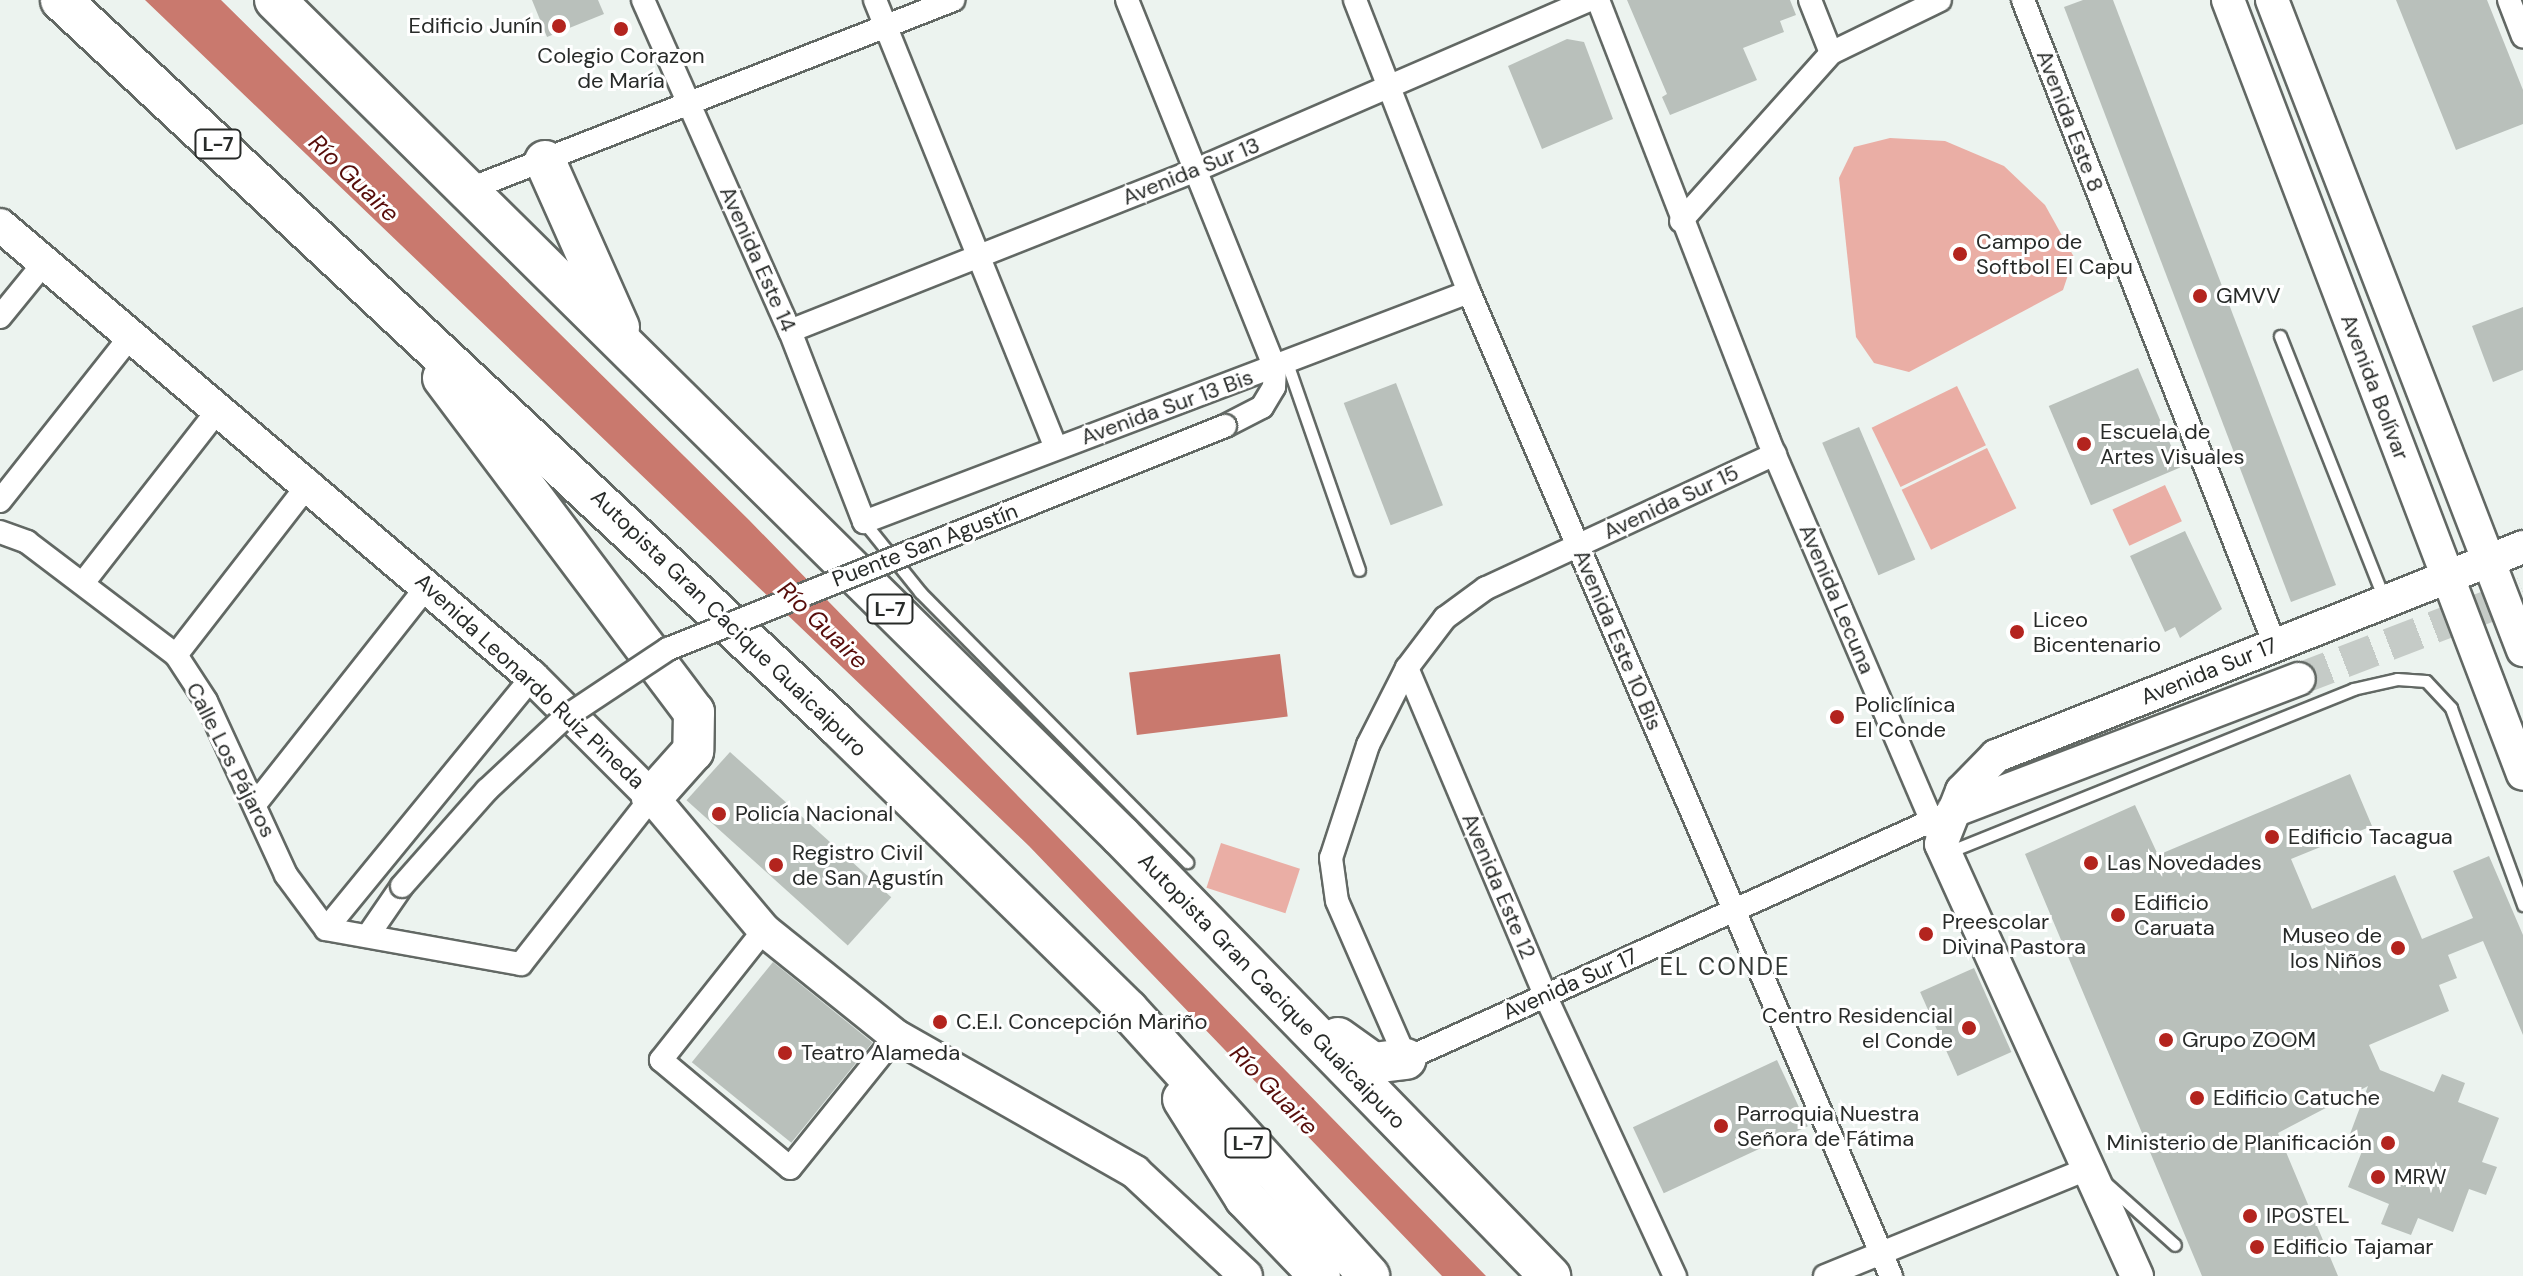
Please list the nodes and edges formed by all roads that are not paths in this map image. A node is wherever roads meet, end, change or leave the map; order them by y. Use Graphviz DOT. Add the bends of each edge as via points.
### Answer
graph roads {
  1 [pos="61,0"];
  2 [pos="275,0"];
  3 [pos="643,0"];
  4 [pos="875,0"];
  5 [pos="953,0"];
  6 [pos="1127,0"];
  7 [pos="1355,0"];
  8 [pos="1588,0"];
  9 [pos="1598,0"];
  10 [pos="1810,0"];
  11 [pos="1940,0"];
  12 [pos="2023,0"];
  13 [pos="2228,0"];
  14 [pos="2272,0"];
  15 [pos="2509,0"];
  16 [pos="885,27"];
  17 [pos="2523,36"];
  18 [pos="1831,53"];
  19 [pos="1390,89"];
  20 [pos="690,106"];
  21 [pos="545,161"];
  22 [pos="1196,170"];
  23 [pos="485,183"];
  24 [pos="1681,221"];
  25 [pos="0,225"];
  26 [pos="983,254"];
  27 [pos="44,263"];
  28 [pos="376,288"];
  29 [pos="1469,292"];
  30 [pos="0,317"];
  31 [pos="790,331"];
  32 [pos="131,336"];
  33 [pos="2280,336"];
  34 [pos="1281,365"];
  35 [pos="658,382"];
  36 [pos="219,409"];
  37 [pos="1056,448"];
  38 [pos="1775,454"];
  39 [pos="310,482"];
  40 [pos="0,501"];
  41 [pos="864,522"];
  42 [pos="0,532"];
  43 [pos="1577,546"];
  44 [pos="2523,547"];
  45 [pos="2488,559"];
  46 [pos="1359,570"];
  47 [pos="2447,576"];
  48 [pos="83,583"];
  49 [pos="429,584"];
  50 [pos="2385,601"];
  51 [pos="2275,645"];
  52 [pos="2523,650"];
  53 [pos="176,655"];
  54 [pos="1407,668"];
  55 [pos="532,677"];
  56 [pos="2299,679"];
  57 [pos="1996,756"];
  58 [pos="2523,774"];
  59 [pos="652,797"];
  60 [pos="1987,797"];
  61 [pos="256,803"];
  62 [pos="1943,833"];
  63 [pos="1121,836"];
  64 [pos="1187,862"];
  65 [pos="2523,905"];
  66 [pos="1733,911"];
  67 [pos="326,929"];
  68 [pos="764,930"];
  69 [pos="369,934"];
  70 [pos="1545,995"];
  71 [pos="1128,1010"];
  72 [pos="896,1036"];
  73 [pos="1406,1059"];
  74 [pos="2089,1168"];
  75 [pos="2175,1245"];
  76 [pos="1881,1252"];
  77 [pos="1246,1276"];
  78 [pos="1320,1276"];
  79 [pos="1369,1276"];
  80 [pos="1550,1276"];
  81 [pos="1675,1276"];
  82 [pos="1825,1276"];
  83 [pos="1891,1276"];
  84 [pos="2137,1276"];
  1 -- 28 [label="highway, Autopista Gran Cacique Guaicaipuro / L-7"];
  2 -- 35 [label="highway, Autopista Gran Cacique Guaicaipuro / L-7"];
  3 -- 20 [label="street, Avenida Este 14"];
  4 -- 16 [label="street"];
  5 -- 16 [label="street"];
  6 -- 22 [label="street"];
  7 -- 19 [label="street, Avenida Este 10 Bis"];
  8 -- 19 [label="street, Avenida Sur 13"];
  9 -- 24 [label="street, Avenida Lecuna"];
  10 -- 18 [label="street"];
  11 -- 18 [label="street"];
  12 -- 51 [label="street, Avenida Este 8"];
  13 -- 47 [label="main road, Avenida Bolívar"];
  14 -- 45 [label="main road, Avenida Bolívar"];
  15 -- 17 [label="street"];
  16 -- 20 [label="street"];
  16 -- 26 [label="street"];
  18 -- 24 [label="street"];
  19 -- 22 [label="street, Avenida Sur 13"];
  19 -- 29 [label="street, Avenida Este 10 Bis"];
  20 -- 21 [label="street"];
  20 -- 31 [label="street, Avenida Este 14"];
  21 -- 23 [label="street"];
  21 -- 35 [label="highway" via="610,315"];
  22 -- 26 [label="street, Avenida Sur 13"];
  22 -- 34 [label="street"];
  24 -- 38 [label="street, Avenida Lecuna"];
  25 -- 27 [label="main road, Avenida Leonardo Ruiz Pineda"];
  26 -- 31 [label="street, Avenida Sur 13"];
  26 -- 37 [label="street"];
  27 -- 30 [label="street"];
  27 -- 32 [label="main road, Avenida Leonardo Ruiz Pineda"];
  28 -- 59 [label="highway" via="694,712 693,751"];
  28 -- 71 [label="highway, Autopista Gran Cacique Guaicaipuro / L-7"];
  29 -- 34 [label="street, Avenida Sur 13 Bis"];
  29 -- 43 [label="street, Avenida Este 10 Bis"];
  31 -- 41 [label="street, Avenida Este 14"];
  32 -- 36 [label="main road, Avenida Leonardo Ruiz Pineda"];
  32 -- 40 [label="street"];
  33 -- 50 [label="lane"];
  34 -- 37 [label="street, Avenida Sur 13 Bis"];
  34 -- 46 [label="lane"];
  34 -- 69 [label="street, Puente San Agustín, bridge" via="1262,407 1225,426 668,649 564,718 487,790 402,886"];
  35 -- 63 [label="highway, Autopista Gran Cacique Guaicaipuro / L-7"];
  36 -- 39 [label="main road, Avenida Leonardo Ruiz Pineda"];
  36 -- 48 [label="street"];
  37 -- 41 [label="street, Avenida Sur 13 Bis"];
  38 -- 43 [label="street, Avenida Sur 15"];
  38 -- 62 [label="street, Avenida Lecuna"];
  39 -- 49 [label="main road, Avenida Leonardo Ruiz Pineda"];
  39 -- 53 [label="street"];
  41 -- 64 [label="lane" via="920,592"];
  42 -- 48 [label="street, Calle Los Pájaros" via="27,542"];
  43 -- 54 [label="street, Avenida Sur 15" via="1486,588 1445,618"];
  43 -- 66 [label="street, Avenida Este 10 Bis"];
  44 -- 45 [label="main road, Avenida Sur 17"];
  45 -- 47 [label="main road, Avenida Sur 17"];
  45 -- 52 [label="main road, Avenida Bolívar"];
  47 -- 50 [label="main road, Avenida Sur 17"];
  47 -- 58 [label="main road, Avenida Bolívar"];
  48 -- 53 [label="street, Calle Los Pájaros"];
  49 -- 55 [label="main road, Avenida Leonardo Ruiz Pineda"];
  49 -- 61 [label="street"];
  50 -- 51 [label="main road, Avenida Sur 17"];
  51 -- 57 [label="main road, Avenida Sur 17"];
  53 -- 61 [label="street, Calle Los Pájaros"];
  54 -- 70 [label="street, Avenida Este 12"];
  54 -- 73 [label="street, Avenida Sur 15" via="1368,745 1331,858 1337,901"];
  55 -- 59 [label="main road, Avenida Leonardo Ruiz Pineda"];
  55 -- 67 [label="street"];
  56 -- 60 [label="main road, Avenida Sur 17"];
  57 -- 60 [label="main road"];
  57 -- 62 [label="main road, Avenida Sur 17" via="1975,774"];
  59 -- 68 [label="main road, Avenida Leonardo Ruiz Pineda"];
  59 -- 69 [label="street" via="521,964"];
  60 -- 62 [label="main road, Avenida Sur 17"];
  61 -- 67 [label="street, Calle Los Pájaros" via="286,875"];
  62 -- 65 [label="lane" via="2353,689 2397,679 2426,681 2451,708"];
  62 -- 66 [label="street, Avenida Sur 17"];
  62 -- 74 [label="main road, Avenida Lecuna"];
  63 -- 73 [label="highway" via="1352,1052 1373,1063"];
  63 -- 80 [label="highway, Autopista Gran Cacique Guaicaipuro / L-7"];
  66 -- 70 [label="street, Avenida Sur 17"];
  66 -- 76 [label="street, Avenida Este 10 Bis"];
  67 -- 69 [label="street"];
  68 -- 72 [label="main road, Avenida Leonardo Ruiz Pineda"];
  68 -- 72 [label="street" via="661,1060 790,1168"];
  70 -- 73 [label="street, Avenida Sur 17"];
  70 -- 81 [label="street, Avenida Este 12"];
  71 -- 78 [label="highway" via="1245,1198"];
  71 -- 79 [label="highway, Autopista Gran Cacique Guaicaipuro / L-7"];
  72 -- 77 [label="main road, Avenida Leonardo Ruiz Pineda" via="1135,1172"];
  74 -- 75 [label="lane"];
  74 -- 76 [label="street"];
  74 -- 84 [label="main road, Avenida Lecuna"];
  76 -- 82 [label="street"];
  76 -- 83 [label="street, Avenida Este 10 Bis"];
}
